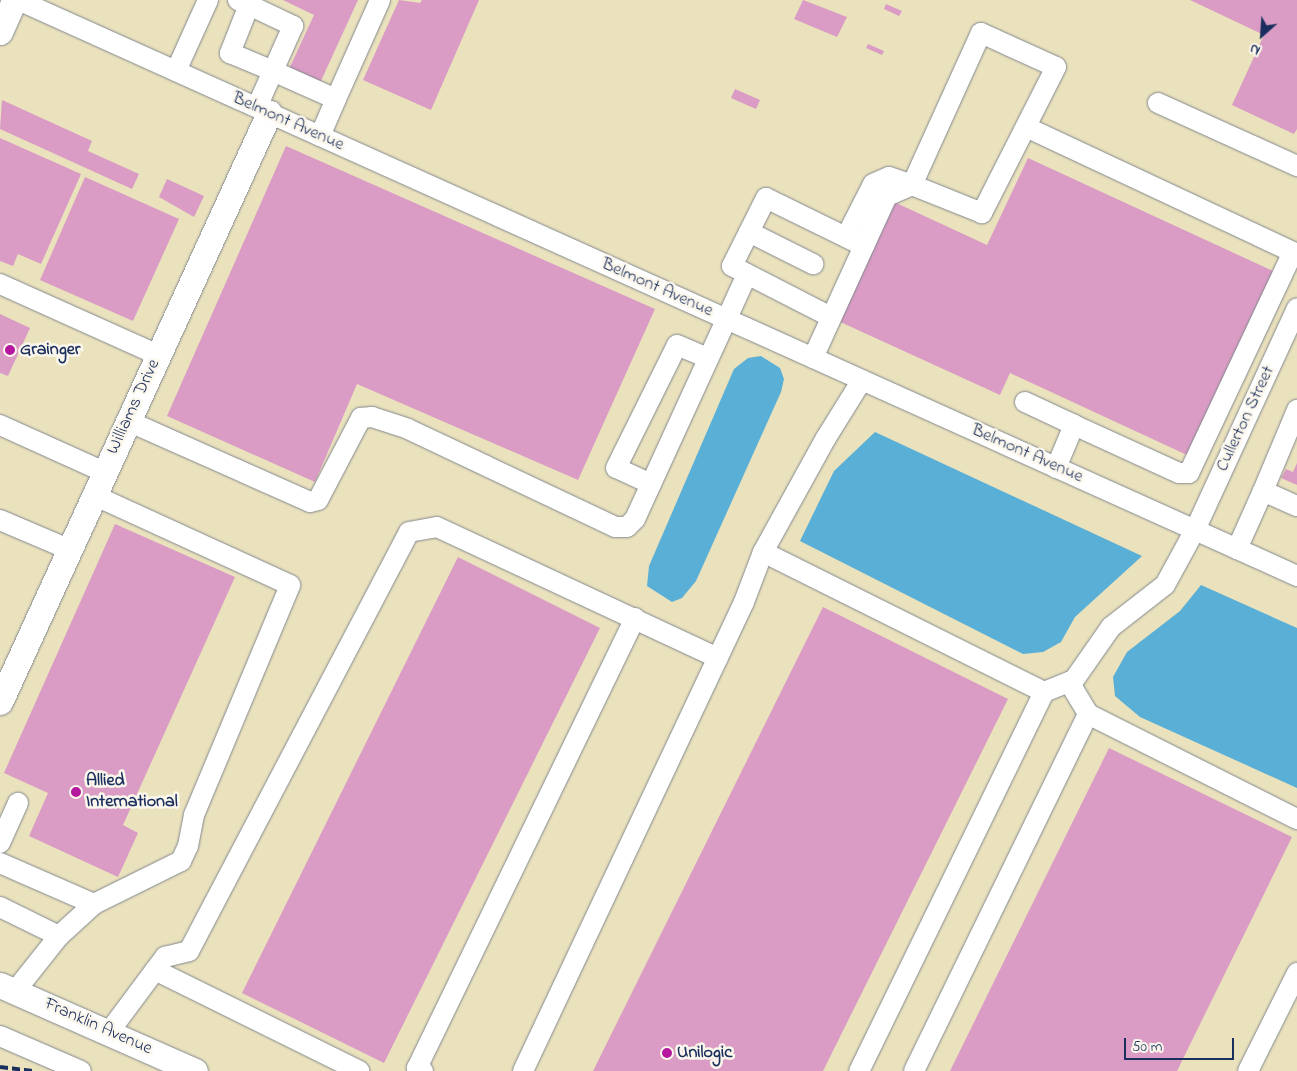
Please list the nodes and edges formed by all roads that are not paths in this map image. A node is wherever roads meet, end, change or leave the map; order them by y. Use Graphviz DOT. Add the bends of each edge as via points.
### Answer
graph roads {
  1 [pos="16,0"];
  2 [pos="208,0"];
  3 [pos="380,0"];
  4 [pos="244,3"];
  5 [pos="0,32"];
  6 [pos="176,71"];
  7 [pos="273,71"];
  8 [pos="336,99"];
  9 [pos="1158,103"];
  10 [pos="263,110"];
  11 [pos="1026,127"];
  12 [pos="320,136"];
  13 [pos="1297,166"];
  14 [pos="912,185"];
  15 [pos="748,232"];
  16 [pos="855,242"];
  17 [pos="1295,253"];
  18 [pos="813,264"];
  19 [pos="747,274"];
  20 [pos="0,284"];
  21 [pos="1297,308"];
  22 [pos="831,317"];
  23 [pos="725,318"];
  24 [pos="158,355"];
  25 [pos="707,358"];
  26 [pos="812,358"];
  27 [pos="862,380"];
  28 [pos="1025,402"];
  29 [pos="1297,410"];
  30 [pos="1218,416"];
  31 [pos="128,421"];
  32 [pos="0,425"];
  33 [pos="1074,426"];
  34 [pos="1242,427"];
  35 [pos="1056,468"];
  36 [pos="104,472"];
  37 [pos="651,484"];
  38 [pos="1263,491"];
  39 [pos="94,495"];
  40 [pos="1297,506"];
  41 [pos="0,520"];
  42 [pos="1195,530"];
  43 [pos="68,549"];
  44 [pos="1237,549"];
  45 [pos="763,552"];
  46 [pos="1297,576"];
  47 [pos="635,618"];
  48 [pos="718,658"];
  49 [pos="1069,682"];
  50 [pos="1044,692"];
  51 [pos="0,702"];
  52 [pos="1088,714"];
  53 [pos="18,803"];
  54 [pos="1297,820"];
  55 [pos="0,843"];
  56 [pos="0,863"];
  57 [pos="94,904"];
  58 [pos="0,907"];
  59 [pos="59,936"];
  60 [pos="155,970"];
  61 [pos="1297,973"];
  62 [pos="8,988"];
  63 [pos="109,1032"];
  64 [pos="0,1036"];
  65 [pos="81,1071"];
  66 [pos="195,1071"];
  67 [pos="359,1071"];
  68 [pos="423,1071"];
  69 [pos="523,1071"];
  70 [pos="859,1071"];
  71 [pos="914,1071"];
  72 [pos="1248,1071"];
  1 -- 5 [label="main road"];
  1 -- 6 [label="street, Belmont Avenue"];
  2 -- 6 [label="street"];
  3 -- 8 [label="street"];
  4 -- 7 [label="street" via="230,53"];
  4 -- 7 [label="street" via="293,26"];
  6 -- 10 [label="street, Belmont Avenue"];
  7 -- 8 [label="street"];
  7 -- 10 [label="street"];
  8 -- 12 [label="street"];
  9 -- 13 [label="street"];
  10 -- 12 [label="street, Belmont Avenue"];
  10 -- 24 [label="main road, Williams Drive"];
  11 -- 14 [label="street" via="982,213"];
  11 -- 14 [label="street" via="1056,67 981,33"];
  11 -- 17 [label="street"];
  12 -- 23 [label="street, Belmont Avenue"];
  14 -- 16 [label="street" via="887,196"];
  15 -- 16 [label="street" via="766,198"];
  15 -- 18 [label="street"];
  15 -- 19 [label="street" via="732,266"];
  16 -- 22 [label="street"];
  17 -- 30 [label="street"];
  19 -- 22 [label="street"];
  19 -- 23 [label="street"];
  20 -- 24 [label="street"];
  21 -- 34 [label="street, Cullerton Street"];
  22 -- 26 [label="street"];
  23 -- 25 [label="street"];
  23 -- 26 [label="street, Belmont Avenue"];
  24 -- 31 [label="main road, Williams Drive"];
  25 -- 37 [label="street"];
  25 -- 37 [label="street" via="676,345 616,468"];
  26 -- 27 [label="street, Belmont Avenue"];
  27 -- 35 [label="street, Belmont Avenue"];
  27 -- 45 [label="street"];
  28 -- 33 [label="street"];
  29 -- 38 [label="street"];
  30 -- 33 [label="street" via="1194,468 1184,474"];
  30 -- 34 [label="street"];
  31 -- 36 [label="main road, Williams Drive"];
  31 -- 37 [label="street" via="310,502 318,500 361,418 372,417 408,429 615,527 627,527 635,519"];
  32 -- 36 [label="street"];
  33 -- 35 [label="street"];
  34 -- 42 [label="street, Cullerton Street"];
  35 -- 42 [label="street, Belmont Avenue"];
  36 -- 39 [label="main road, Williams Drive"];
  38 -- 40 [label="street"];
  38 -- 44 [label="street"];
  39 -- 43 [label="main road, Williams Drive"];
  39 -- 57 [label="street" via="290,585 194,815 188,846 181,860"];
  41 -- 43 [label="street"];
  42 -- 44 [label="street, Belmont Avenue"];
  42 -- 49 [label="street, Cullerton Street" via="1165,585 1111,627 1074,680"];
  43 -- 51 [label="main road, Williams Drive"];
  44 -- 46 [label="street, Belmont Avenue"];
  45 -- 48 [label="street"];
  45 -- 50 [label="street"];
  47 -- 48 [label="street"];
  47 -- 60 [label="street" via="437,526 409,532 189,951 165,957"];
  47 -- 68 [label="street" via="417,1068"];
  48 -- 69 [label="street"];
  49 -- 50 [label="street"];
  49 -- 52 [label="street"];
  50 -- 70 [label="street"];
  52 -- 54 [label="street"];
  52 -- 71 [label="street"];
  53 -- 55 [label="street"];
  56 -- 57 [label="street"];
  57 -- 59 [label="street"];
  58 -- 59 [label="street"];
  59 -- 62 [label="street"];
  60 -- 63 [label="street"];
  60 -- 67 [label="street"];
  61 -- 72 [label="street"];
  62 -- 63 [label="main road, Franklin Avenue"];
  63 -- 66 [label="main road, Franklin Avenue"];
  64 -- 65 [label="street"];
}
